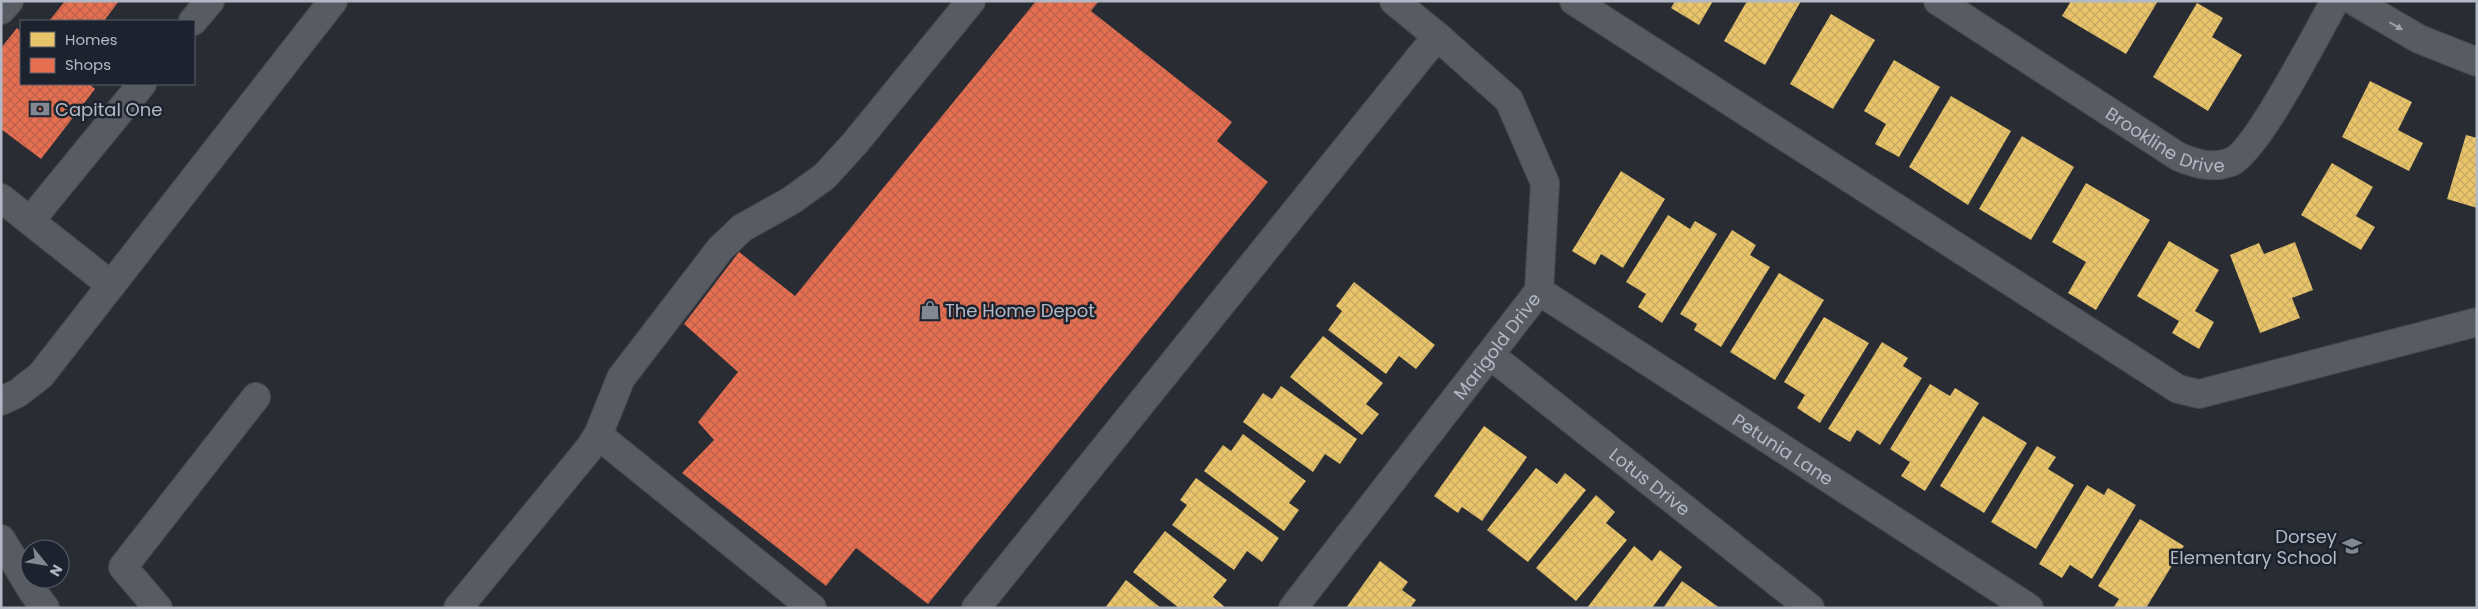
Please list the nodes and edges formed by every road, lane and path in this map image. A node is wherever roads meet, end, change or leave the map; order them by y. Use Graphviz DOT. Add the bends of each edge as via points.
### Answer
graph roads {
  1 [pos="8,1"];
  2 [pos="210,1"];
  3 [pos="333,1"];
  4 [pos="971,1"];
  5 [pos="1394,1"];
  6 [pos="1574,1"];
  7 [pos="1938,1"];
  8 [pos="2335,1"];
  9 [pos="2354,1"];
  10 [pos="1,10"];
  11 [pos="194,20"];
  12 [pos="1437,36"];
  13 [pos="2477,62"];
  14 [pos="141,85"];
  15 [pos="1,198"];
  16 [pos="30,221"];
  17 [pos="112,285"];
  18 [pos="1539,291"];
  19 [pos="2477,322"];
  20 [pos="1490,355"];
  21 [pos="256,397"];
  22 [pos="1,401"];
  23 [pos="598,435"];
  24 [pos="1,540"];
  25 [pos="45,608"];
  26 [pos="158,608"];
  27 [pos="458,608"];
  28 [pos="812,608"];
  29 [pos="976,608"];
  30 [pos="1293,608"];
  31 [pos="1810,608"];
  32 [pos="2029,608"];
  1 -- 10 [label="street"];
  2 -- 11 [label="street"];
  3 -- 17 [label="street"];
  4 -- 23 [label="street" via="825,176 792,200 742,228 720,249 621,378"];
  5 -- 12 [label="street, Marigold Drive"];
  6 -- 19 [label="street" via="2178,389 2199,394"];
  7 -- 8 [label="street, Brookline Drive" via="2179,157 2205,167 2232,161 2262,129"];
  9 -- 13 [label="street, one-way" via="2419,39"];
  12 -- 18 [label="street, Marigold Drive" via="1509,100 1545,183"];
  12 -- 29 [label="street"];
  14 -- 16 [label="street"];
  15 -- 16 [label="street"];
  16 -- 17 [label="street"];
  17 -- 22 [label="street" via="41,375 18,393"];
  18 -- 20 [label="street, Marigold Drive"];
  18 -- 32 [label="street, Petunia Lane"];
  20 -- 30 [label="street, Marigold Drive"];
  20 -- 31 [label="street, Lotus Drive"];
  21 -- 26 [label="street" via="123,567"];
  23 -- 27 [label="street"];
  23 -- 28 [label="street"];
  24 -- 25 [label="street"];
}
